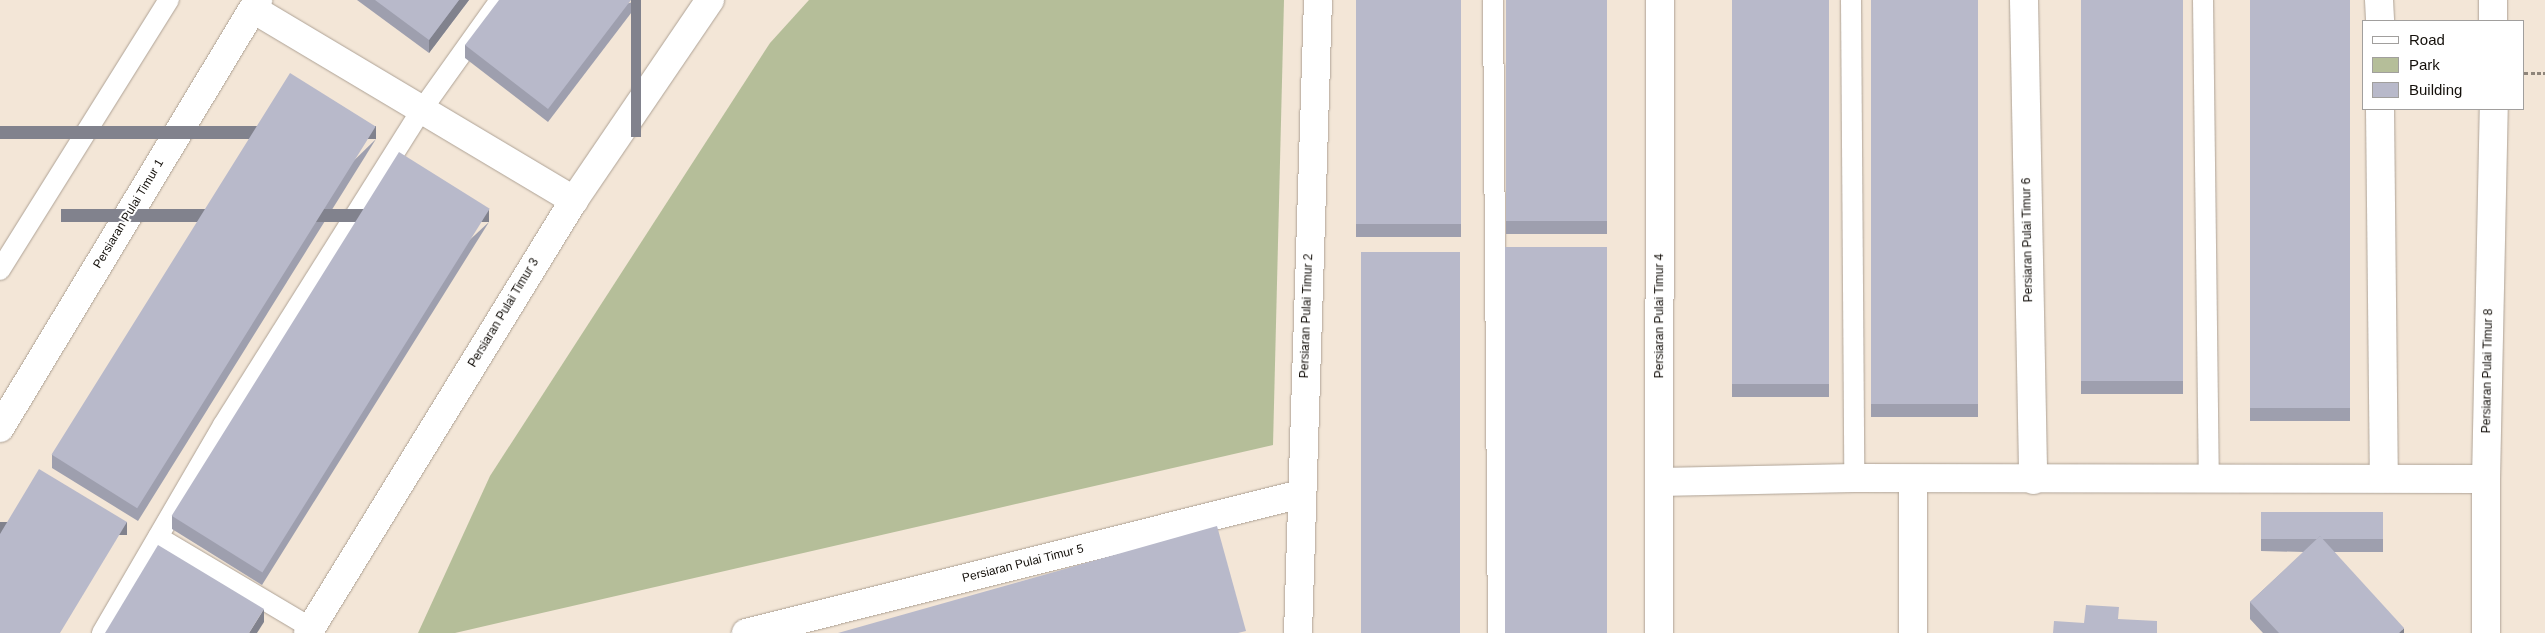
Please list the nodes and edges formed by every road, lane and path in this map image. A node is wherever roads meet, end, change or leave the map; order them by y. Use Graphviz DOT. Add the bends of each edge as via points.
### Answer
graph roads {
  1 [pos="169,0"];
  2 [pos="500,0"];
  3 [pos="710,0"];
  4 [pos="1318,0"];
  5 [pos="1493,0"];
  6 [pos="1660,0"];
  7 [pos="1851,0"];
  8 [pos="2024,0"];
  9 [pos="2203,0"];
  10 [pos="2379,0"];
  11 [pos="2493,0"];
  12 [pos="256,4"];
  13 [pos="2380,20"];
  14 [pos="2494,20"];
  15 [pos="2525,73"];
  16 [pos="2545,74"];
  17 [pos="423,108"];
  18 [pos="2380,110"];
  19 [pos="2494,110"];
  20 [pos="574,200"];
  21 [pos="0,270"];
  22 [pos="0,428"];
  23 [pos="1854,478"];
  24 [pos="2384,478"];
  25 [pos="2486,479"];
  26 [pos="1913,480"];
  27 [pos="2033,480"];
  28 [pos="2209,480"];
  29 [pos="1659,482"];
  30 [pos="1301,494"];
  31 [pos="158,537"];
  32 [pos="310,630"];
  33 [pos="102,633"];
  34 [pos="746,633"];
  35 [pos="1298,633"];
  36 [pos="1498,633"];
  37 [pos="1659,633"];
  38 [pos="1913,633"];
  39 [pos="2486,633"];
  1 -- 21 [label="lane"];
  2 -- 17 [label="lane"];
  3 -- 20 [label="street, Persiaran Pulai Timur 3"];
  4 -- 30 [label="street, Persiaran Pulai Timur 2"];
  5 -- 36 [label="lane"];
  6 -- 29 [label="street, Persiaran Pulai Timur 4"];
  7 -- 23 [label="lane"];
  8 -- 27 [label="street, Persiaran Pulai Timur 6"];
  9 -- 28 [label="lane"];
  10 -- 13 [label="street"];
  11 -- 14 [label="street"];
  12 -- 17 [label="street"];
  12 -- 22 [label="street, Persiaran Pulai Timur 1"];
  15 -- 16 [label="path"];
  17 -- 20 [label="street"];
  17 -- 31 [label="lane" via="223,425"];
  18 -- 24 [label="street"];
  19 -- 25 [label="street, Persiaran Pulai Timur 8"];
  20 -- 32 [label="street, Persiaran Pulai Timur 3"];
  23 -- 26 [label="street"];
  23 -- 29 [label="street"];
  24 -- 25 [label="street"];
  24 -- 28 [label="street"];
  25 -- 39 [label="street, Persiaran Pulai Timur 8"];
  26 -- 27 [label="street"];
  26 -- 38 [label="street"];
  27 -- 28 [label="street"];
  29 -- 37 [label="street, Persiaran Pulai Timur 4"];
  30 -- 34 [label="street, Persiaran Pulai Timur 5"];
  30 -- 35 [label="street, Persiaran Pulai Timur 2"];
  31 -- 32 [label="lane"];
  31 -- 33 [label="lane"];
}
